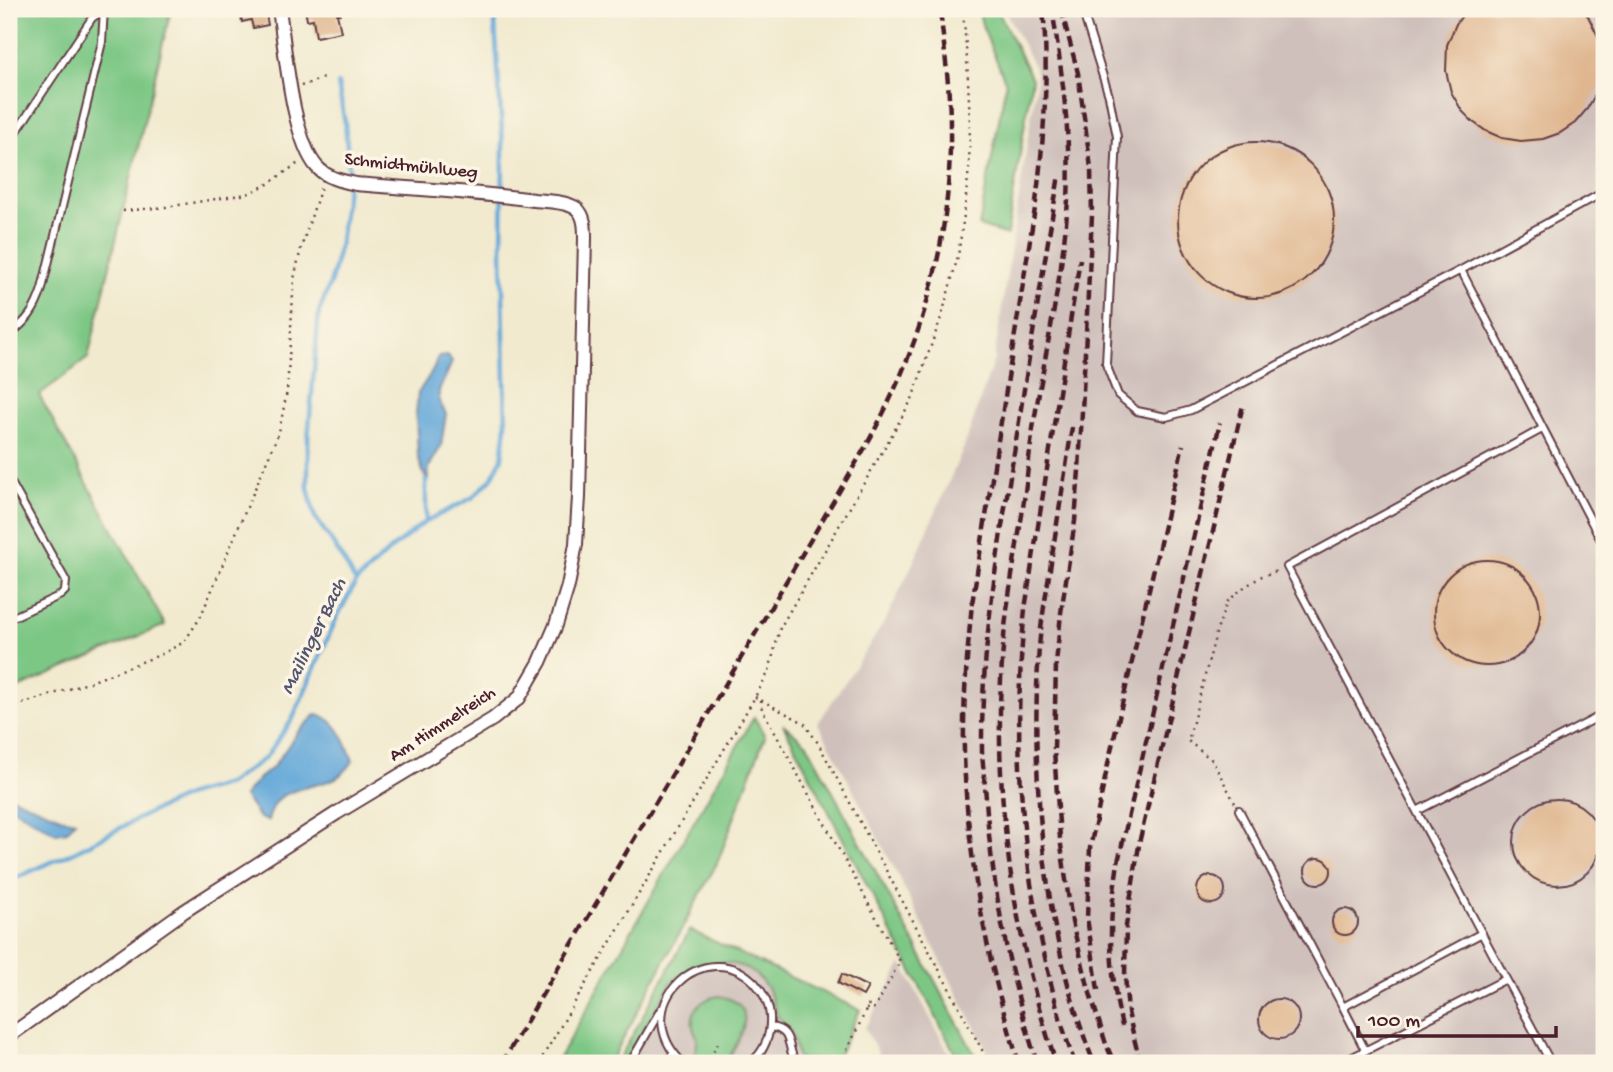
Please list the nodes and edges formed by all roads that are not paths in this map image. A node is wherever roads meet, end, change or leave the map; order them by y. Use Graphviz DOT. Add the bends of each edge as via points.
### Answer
graph roads {
  1 [pos="279,9"];
  2 [pos="1082,9"];
  3 [pos="9,144"];
  4 [pos="1604,192"];
  5 [pos="581,213"];
  6 [pos="1461,270"];
  7 [pos="9,335"];
  8 [pos="1542,429"];
  9 [pos="9,479"];
  10 [pos="1604,546"];
  11 [pos="9,619"];
  12 [pos="1604,714"];
  13 [pos="1239,810"];
  14 [pos="1417,811"];
  15 [pos="1482,933"];
  16 [pos="1506,979"];
  17 [pos="664,1005"];
  18 [pos="1343,1007"];
  19 [pos="771,1027"];
  20 [pos="9,1036"];
  21 [pos="1365,1050"];
  22 [pos="673,1054"];
  23 [pos="630,1063"];
  24 [pos="667,1063"];
  25 [pos="682,1063"];
  26 [pos="750,1063"];
  27 [pos="796,1063"];
  28 [pos="1341,1063"];
  29 [pos="1551,1063"];
  1 -- 5 [label="street, Schmidtmühlweg" via="299,131 317,167 356,184 511,197 568,205"];
  2 -- 6 [label="lane" via="1117,137 1106,364 1118,396 1137,411 1166,417 1191,410"];
  3 -- 7 [label="lane" via="92,18 104,9 102,42 42,289 30,317"];
  4 -- 6 [label="lane"];
  5 -- 20 [label="street, Am Himmelreich" via="585,238 576,544 556,625 519,698 493,719 183,912"];
  6 -- 8 [label="lane"];
  8 -- 10 [label="lane"];
  8 -- 14 [label="lane" via="1287,567"];
  9 -- 11 [label="lane" via="66,582 61,594"];
  12 -- 14 [label="lane"];
  13 -- 18 [label="lane"];
  14 -- 15 [label="lane"];
  15 -- 16 [label="lane"];
  15 -- 18 [label="lane"];
  16 -- 21 [label="lane"];
  16 -- 29 [label="lane"];
  17 -- 19 [label="lane" via="683,977 715,966 732,968 762,991"];
  17 -- 22 [label="lane" via="664,1038"];
  17 -- 23 [label="lane"];
  18 -- 21 [label="lane"];
  19 -- 26 [label="lane" via="765,1045"];
  19 -- 27 [label="lane" via="787,1035"];
  21 -- 28 [label="lane"];
  22 -- 24 [label="lane"];
  22 -- 25 [label="lane"];
}
